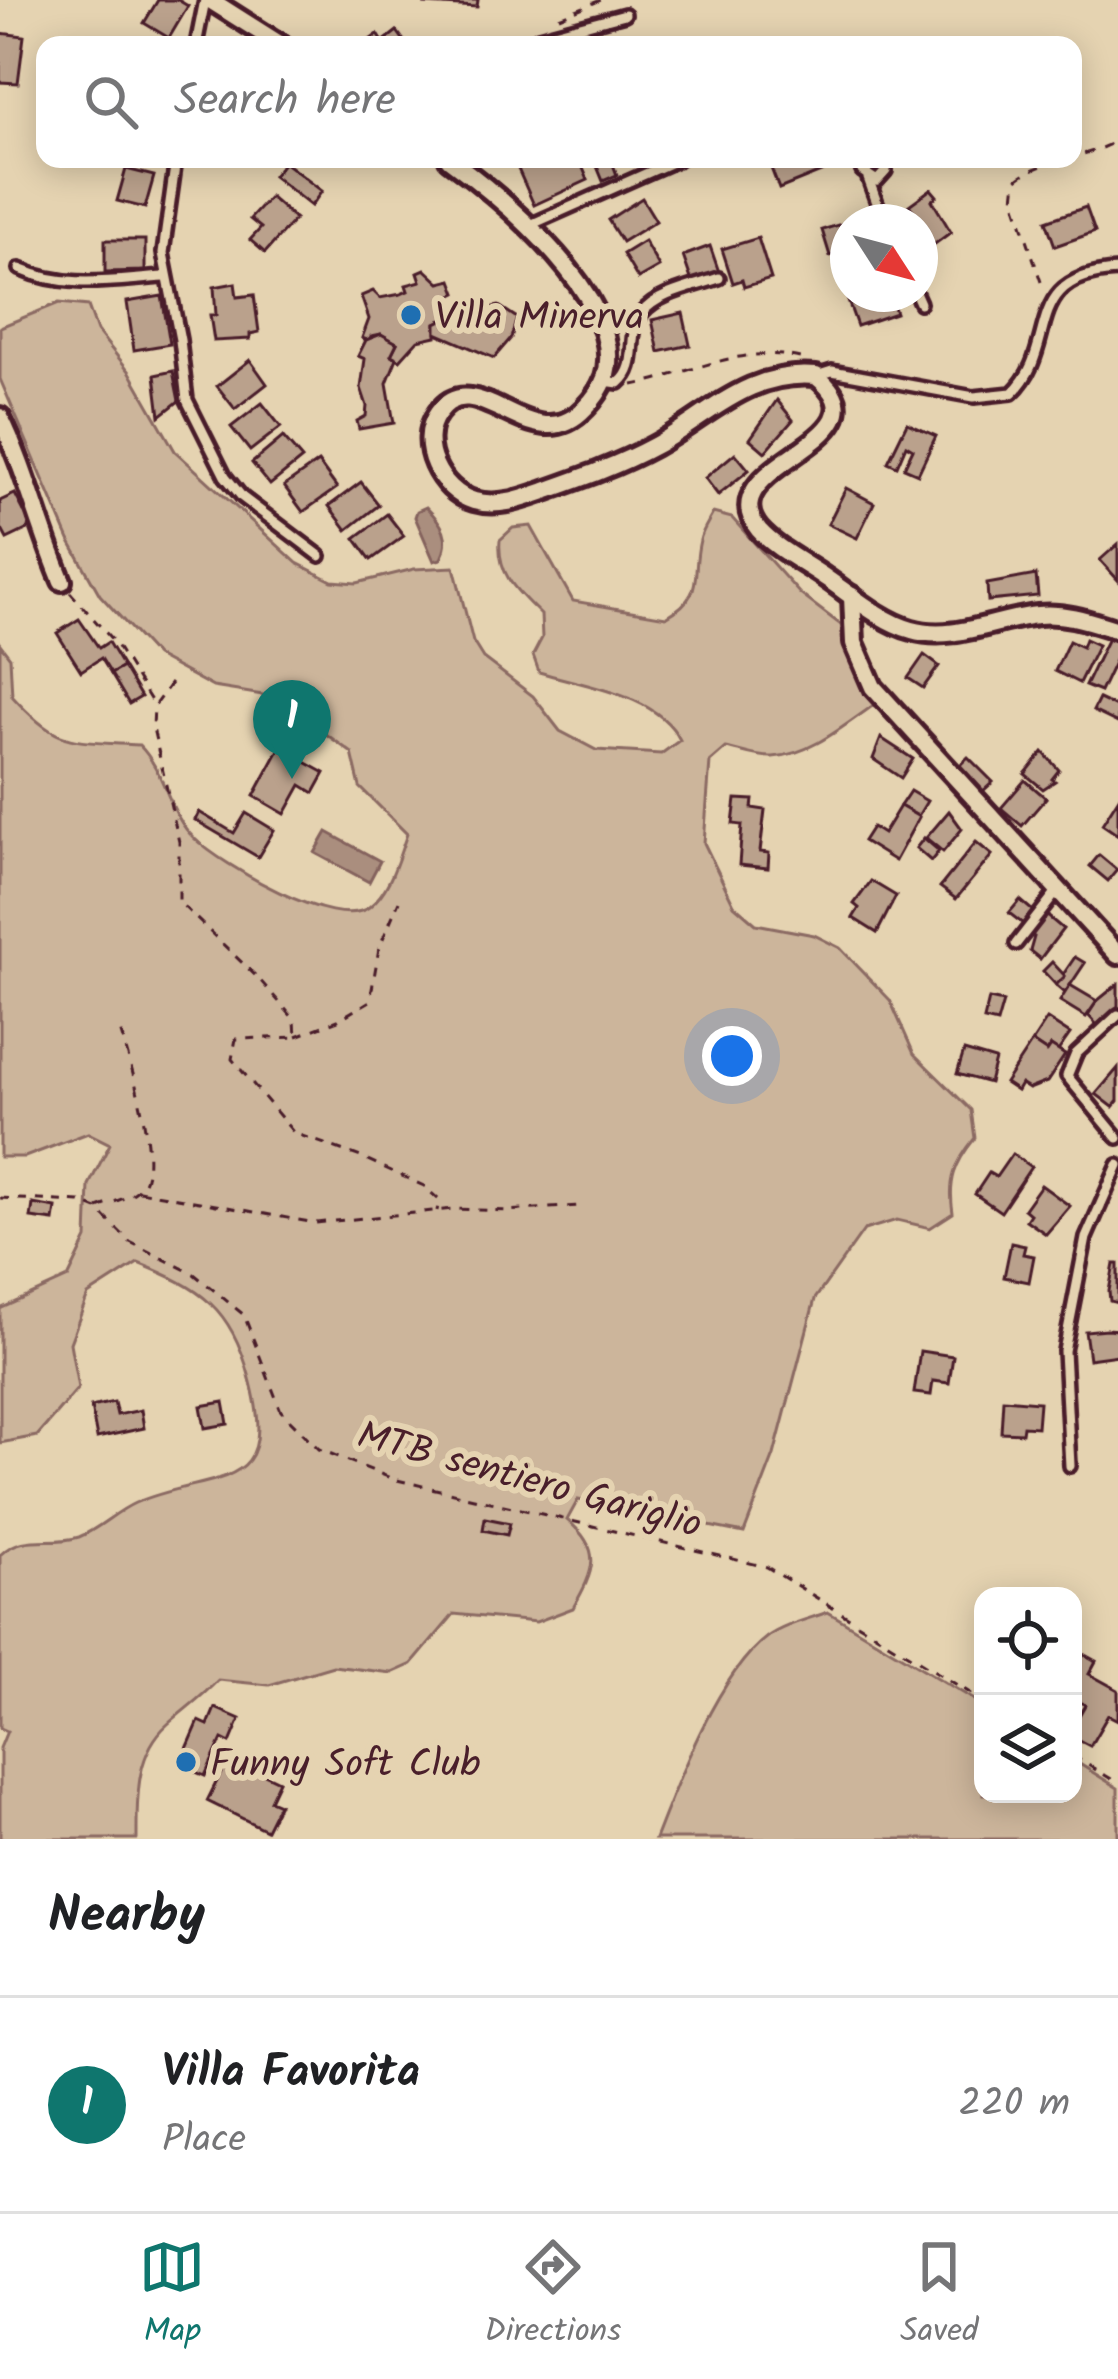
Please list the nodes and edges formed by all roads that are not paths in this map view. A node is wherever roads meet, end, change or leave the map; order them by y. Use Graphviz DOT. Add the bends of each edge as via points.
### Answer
graph roads {
  1 [pos="208,0"];
  2 [pos="625,14"];
  3 [pos="198,36"];
  4 [pos="266,36"];
  5 [pos="546,36"];
  6 [pos="175,168"];
  7 [pos="460,168"];
  8 [pos="659,168"];
  9 [pos="863,168"];
  10 [pos="884,168"];
  11 [pos="868,178"];
  12 [pos="877,204"];
  13 [pos="530,225"];
  14 [pos="20,269"];
  15 [pos="1118,271"];
  16 [pos="166,278"];
  17 [pos="719,278"];
  18 [pos="816,376"];
  19 [pos="612,382"];
  20 [pos="0,417"];
  21 [pos="320,556"];
  22 [pos="62,580"];
  23 [pos="852,596"];
  24 [pos="1118,630"];
  25 [pos="1058,890"];
  26 [pos="1016,944"];
  27 [pos="1118,955"];
  28 [pos="1118,1015"];
  29 [pos="1118,1138"];
  30 [pos="1118,1165"];
  31 [pos="1070,1466"];
  1 -- 3 [label="lane"];
  1 -- 4 [label="street"];
  2 -- 5 [label="lane"];
  6 -- 16 [label="lane"];
  7 -- 13 [label="street"];
  8 -- 13 [label="lane"];
  9 -- 11 [label="lane"];
  10 -- 11 [label="lane" via="877,181"];
  11 -- 12 [label="lane"];
  13 -- 19 [label="street" via="596,314"];
  14 -- 16 [label="lane" via="72,283"];
  15 -- 18 [label="lane" via="1064,285 1012,393 974,397 832,371"];
  16 -- 21 [label="lane" via="187,400 225,476"];
  17 -- 19 [label="lane" via="646,308 633,333 632,367"];
  18 -- 19 [label="street" via="760,381 616,465 509,502 462,496 434,461 430,428 451,402 478,398 545,427 578,415"];
  18 -- 23 [label="street" via="833,394 833,419 762,480 752,514 764,535"];
  20 -- 22 [label="street"];
  23 -- 24 [label="street" via="924,632 1039,614"];
  23 -- 25 [label="street" via="854,643 873,687"];
  25 -- 26 [label="lane"];
  25 -- 27 [label="street"];
  28 -- 29 [label="lane" via="1076,1054 1066,1076"];
  30 -- 31 [label="lane" via="1086,1238 1064,1351"];
}
